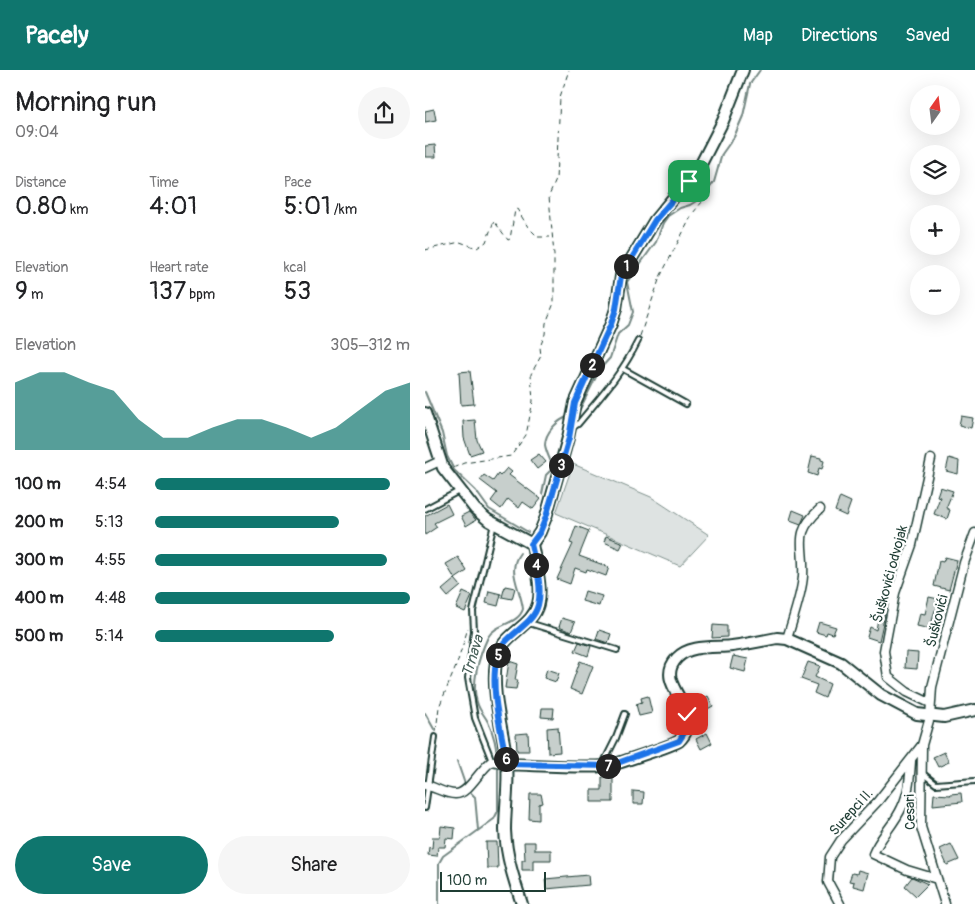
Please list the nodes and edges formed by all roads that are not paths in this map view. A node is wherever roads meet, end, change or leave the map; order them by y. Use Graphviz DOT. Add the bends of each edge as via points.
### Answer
graph roads {
  1 [pos="743,70"];
  2 [pos="638,342"];
  3 [pos="623,368"];
  4 [pos="686,404"];
  5 [pos="425,413"];
  6 [pos="571,422"];
  7 [pos="931,459"];
  8 [pos="440,461"];
  9 [pos="425,468"];
  10 [pos="461,490"];
  11 [pos="425,509"];
  12 [pos="820,509"];
  13 [pos="494,524"];
  14 [pos="975,533"];
  15 [pos="531,544"];
  16 [pos="527,622"];
  17 [pos="787,640"];
  18 [pos="617,650"];
  19 [pos="930,703"];
  20 [pos="975,710"];
  21 [pos="625,714"];
  22 [pos="930,717"];
  23 [pos="435,737"];
  24 [pos="922,745"];
  25 [pos="912,759"];
  26 [pos="498,762"];
  27 [pos="602,766"];
  28 [pos="922,773"];
  29 [pos="975,782"];
  30 [pos="427,785"];
  31 [pos="425,808"];
  32 [pos="937,879"];
  33 [pos="522,904"];
  34 [pos="840,904"];
  35 [pos="945,904"];
  1 -- 6 [label="street" via="723,121 701,164 659,215 626,264 611,324"];
  2 -- 3 [label="lane"];
  3 -- 4 [label="lane"];
  3 -- 6 [label="lane" via="578,424"];
  5 -- 8 [label="street"];
  6 -- 15 [label="street" via="546,517"];
  7 -- 19 [label="street, Šuškovići odvojak" via="912,545 895,593 884,651 888,677 907,692"];
  8 -- 9 [label="street"];
  8 -- 10 [label="street"];
  10 -- 11 [label="lane"];
  10 -- 13 [label="street" via="475,509"];
  12 -- 17 [label="street" via="808,520 801,538 803,576"];
  13 -- 15 [label="street"];
  13 -- 26 [label="lane" via="473,612 468,678 475,718"];
  14 -- 19 [label="street, Šuškovići" via="964,563 931,688"];
  15 -- 16 [label="street" via="540,595 535,612"];
  16 -- 18 [label="lane"];
  16 -- 26 [label="street" via="502,645 496,659"];
  17 -- 22 [label="street" via="841,663 881,695 917,714"];
  17 -- 27 [label="street" via="777,638 703,648 678,656 673,664 671,682 689,722 679,741"];
  19 -- 22 [label="street, Šuškovići"];
  20 -- 22 [label="street"];
  21 -- 27 [label="lane"];
  22 -- 24 [label="street, Cesari"];
  23 -- 30 [label="lane"];
  24 -- 25 [label="street, Surepci II."];
  24 -- 28 [label="street, Cesari"];
  25 -- 32 [label="street" via="902,808 873,854 907,870"];
  25 -- 34 [label="street, Surepci II." via="830,857 828,882"];
  26 -- 27 [label="street"];
  26 -- 30 [label="street" via="478,773 467,789 453,794"];
  26 -- 33 [label="street" via="506,845"];
  28 -- 29 [label="lane" via="936,784"];
  28 -- 32 [label="street, Cesari" via="921,827"];
  30 -- 31 [label="lane"];
  32 -- 35 [label="street, Cesari"];
}
